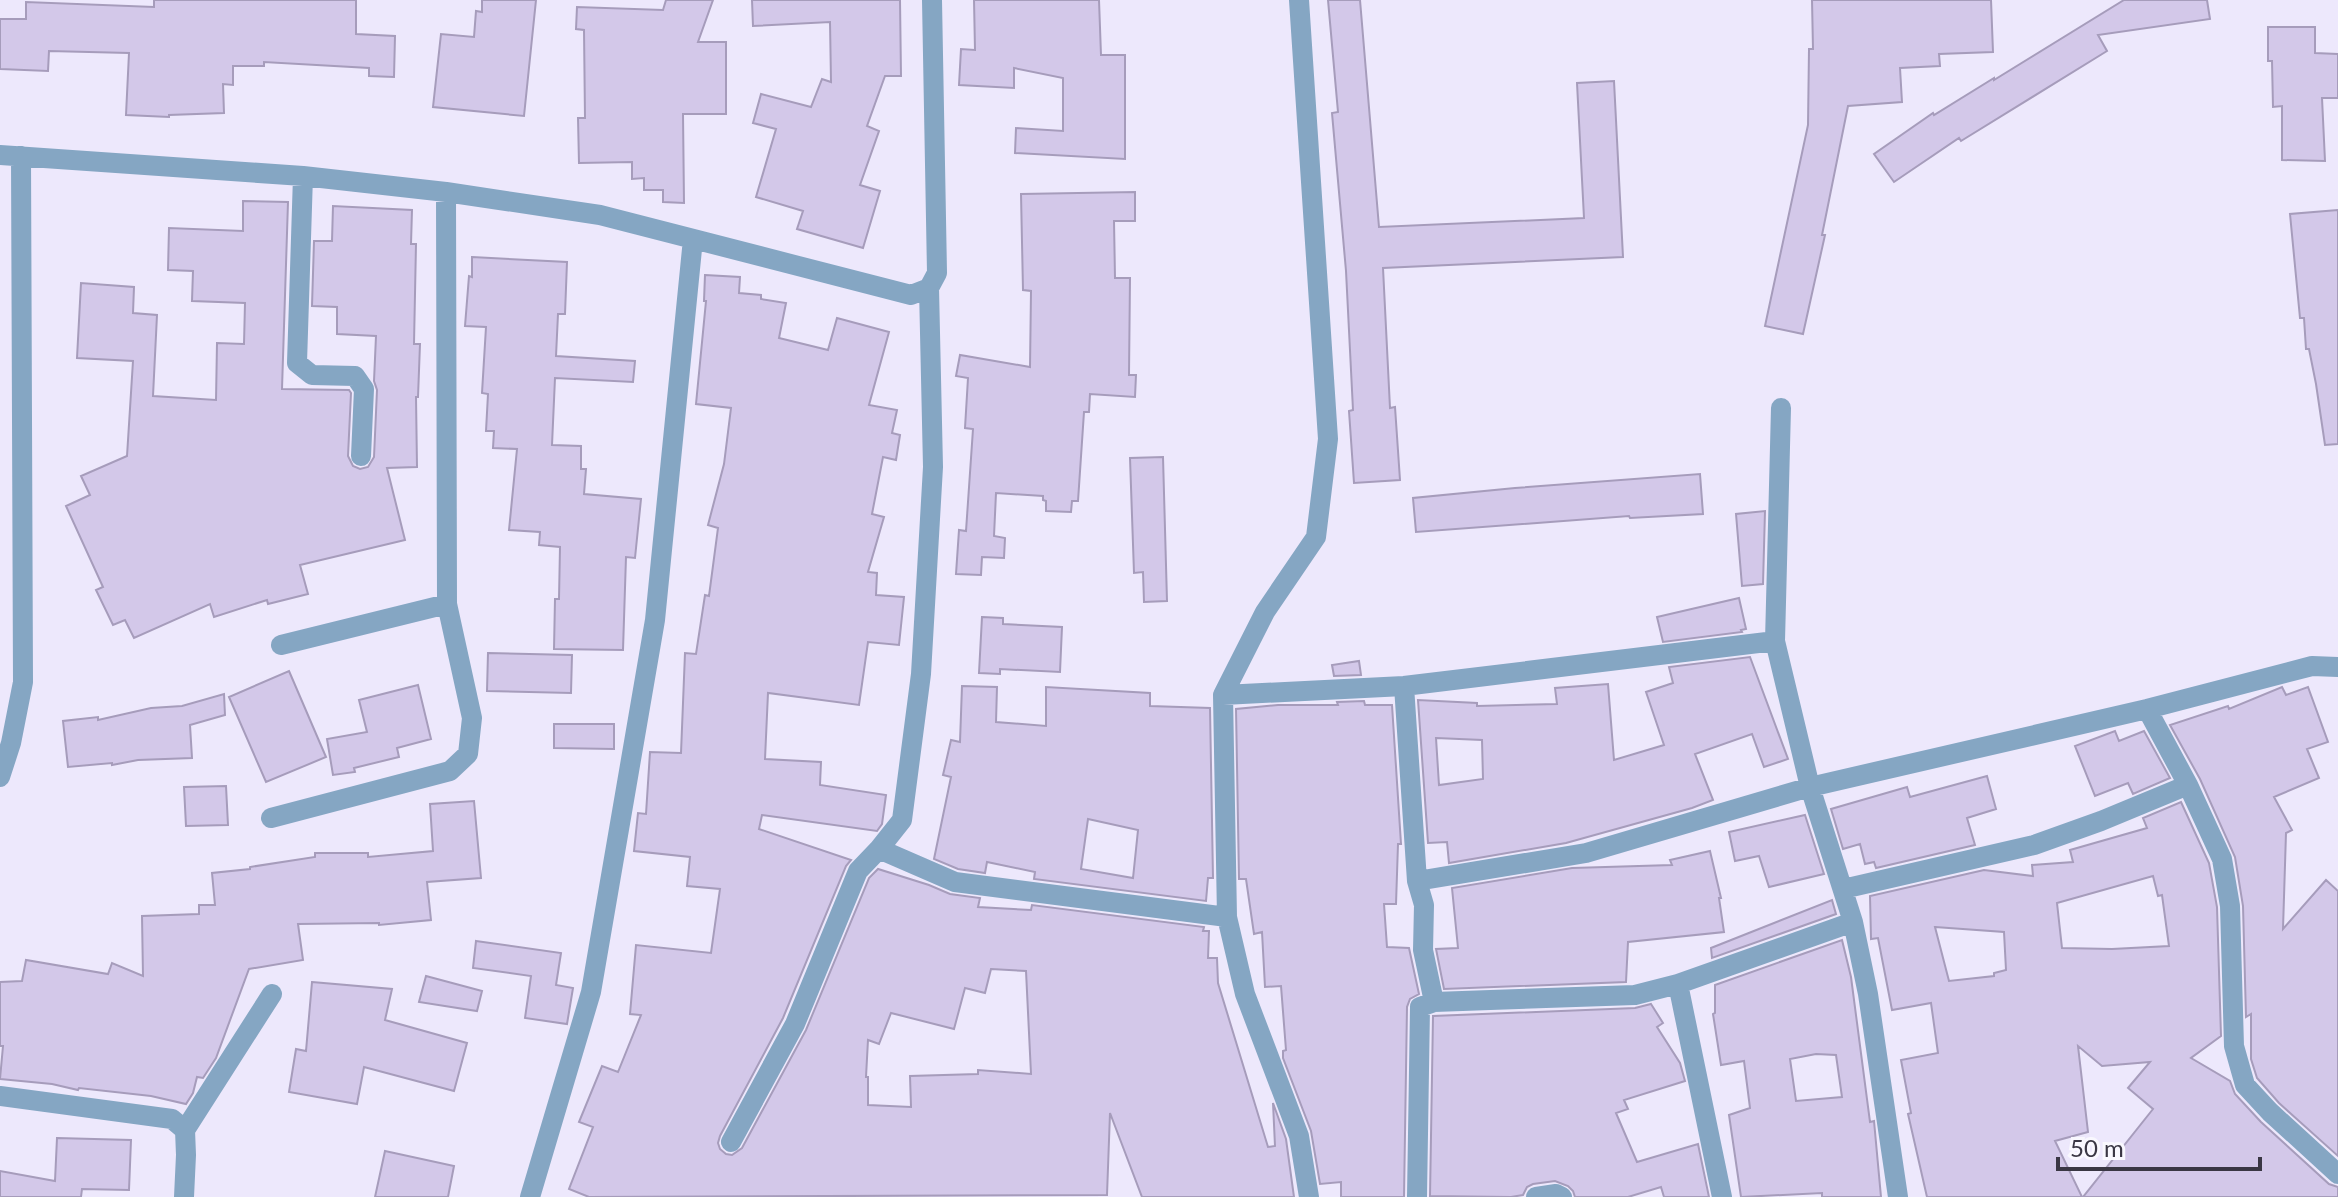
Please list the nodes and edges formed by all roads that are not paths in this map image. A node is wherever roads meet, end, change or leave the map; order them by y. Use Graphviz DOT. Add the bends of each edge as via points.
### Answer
graph roads {
  1 [pos="932,0"];
  2 [pos="1299,0"];
  3 [pos="0,155"];
  4 [pos="21,156"];
  5 [pos="303,176"];
  6 [pos="446,192"];
  7 [pos="693,239"];
  8 [pos="929,288"];
  9 [pos="1781,408"];
  10 [pos="361,456"];
  11 [pos="447,604"];
  12 [pos="1775,641"];
  13 [pos="281,645"];
  14 [pos="2338,667"];
  15 [pos="1404,686"];
  16 [pos="1223,695"];
  17 [pos="2147,709"];
  18 [pos="0,777"];
  19 [pos="2188,785"];
  20 [pos="1810,787"];
  21 [pos="271,818"];
  22 [pos="879,849"];
  23 [pos="1417,881"];
  24 [pos="1843,889"];
  25 [pos="1227,917"];
  26 [pos="1853,922"];
  27 [pos="1678,984"];
  28 [pos="272,994"];
  29 [pos="1434,1002"];
  30 [pos="0,1096"];
  31 [pos="185,1130"];
  32 [pos="731,1142"];
  33 [pos="2338,1174"];
  34 [pos="184,1197"];
  35 [pos="530,1197"];
  36 [pos="1309,1197"];
  37 [pos="1417,1197"];
  38 [pos="1536,1197"];
  39 [pos="1562,1197"];
  40 [pos="1722,1197"];
  41 [pos="1898,1197"];
  1 -- 8 [label="street" via="937,273"];
  2 -- 16 [label="street" via="1328,439 1316,537 1265,612"];
  3 -- 4 [label="street"];
  4 -- 5 [label="street"];
  4 -- 18 [label="street" via="23,682"];
  5 -- 6 [label="street"];
  5 -- 10 [label="street" via="297,363 312,375 355,376 364,389"];
  6 -- 7 [label="street" via="600,215"];
  6 -- 11 [label="street"];
  7 -- 8 [label="street" via="911,295"];
  7 -- 35 [label="street" via="650,651 591,992"];
  8 -- 22 [label="street" via="933,467 921,674 902,820"];
  9 -- 12 [label="street"];
  11 -- 13 [label="street"];
  11 -- 21 [label="street" via="472,718 468,754 450,771"];
  12 -- 15 [label="street"];
  12 -- 20 [label="street"];
  14 -- 17 [label="street" via="2312,666"];
  15 -- 16 [label="street"];
  15 -- 23 [label="street"];
  16 -- 25 [label="street"];
  17 -- 19 [label="street"];
  17 -- 20 [label="street"];
  19 -- 24 [label="street" via="2034,845"];
  19 -- 33 [label="street" via="2222,859 2230,906 2234,1046 2245,1085"];
  20 -- 23 [label="street" via="1586,853"];
  20 -- 24 [label="street"];
  22 -- 25 [label="street" via="955,882"];
  22 -- 32 [label="street" via="858,871 795,1024"];
  23 -- 29 [label="street"];
  24 -- 26 [label="street"];
  25 -- 36 [label="street" via="1245,994 1299,1136"];
  26 -- 27 [label="street"];
  26 -- 41 [label="street"];
  27 -- 29 [label="street" via="1635,995"];
  27 -- 40 [label="street"];
  28 -- 31 [label="street"];
  29 -- 37 [label="street" via="1420,1007"];
  30 -- 31 [label="street" via="172,1119"];
  31 -- 34 [label="street"];
  38 -- 39 [label="street"];
}
